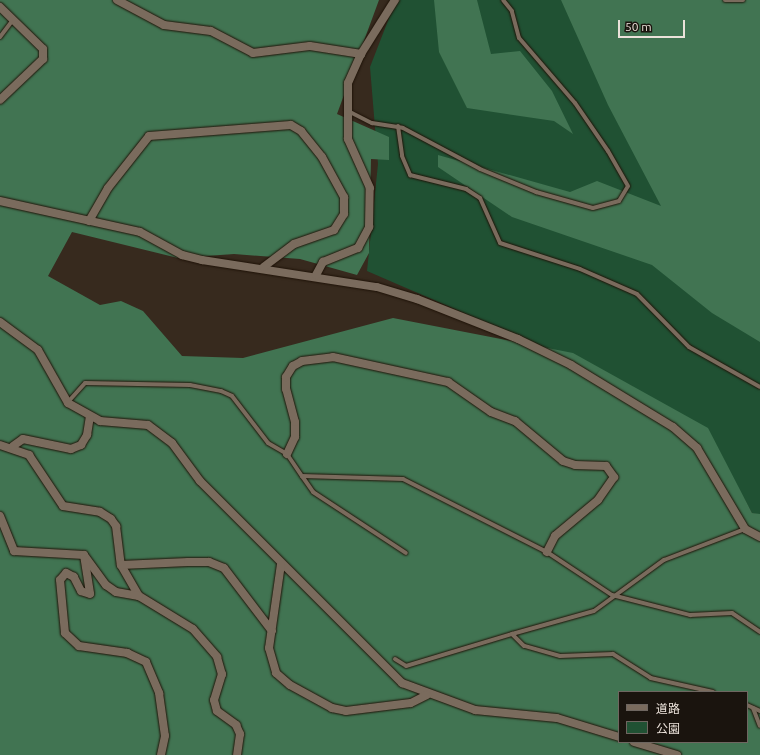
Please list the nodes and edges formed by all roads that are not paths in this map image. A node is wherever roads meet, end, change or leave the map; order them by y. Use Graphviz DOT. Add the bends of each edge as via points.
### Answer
graph roads {
  1 [pos="117,0"];
  2 [pos="395,0"];
  3 [pos="503,0"];
  4 [pos="725,0"];
  5 [pos="743,0"];
  6 [pos="0,7"];
  7 [pos="13,20"];
  8 [pos="0,37"];
  9 [pos="361,54"];
  10 [pos="0,100"];
  11 [pos="346,110"];
  12 [pos="398,126"];
  13 [pos="0,201"];
  14 [pos="89,221"];
  15 [pos="264,267"];
  16 [pos="316,275"];
  17 [pos="0,322"];
  18 [pos="760,387"];
  19 [pos="68,403"];
  20 [pos="90,417"];
  21 [pos="0,445"];
  22 [pos="12,446"];
  23 [pos="287,454"];
  24 [pos="302,476"];
  25 [pos="0,516"];
  26 [pos="745,529"];
  27 [pos="760,537"];
  28 [pos="547,552"];
  29 [pos="406,553"];
  30 [pos="84,555"];
  31 [pos="281,564"];
  32 [pos="121,565"];
  33 [pos="612,595"];
  34 [pos="139,596"];
  35 [pos="272,632"];
  36 [pos="760,632"];
  37 [pos="512,634"];
  38 [pos="395,659"];
  39 [pos="709,691"];
  40 [pos="427,695"];
  41 [pos="748,706"];
  42 [pos="753,708"];
  43 [pos="760,711"];
  44 [pos="760,726"];
  45 [pos="618,737"];
  46 [pos="637,743"];
  47 [pos="161,755"];
  48 [pos="237,755"];
  49 [pos="677,755"];
  1 -- 9 [label="street" via="164,25 211,31 253,53 310,46"];
  2 -- 9 [label="street"];
  3 -- 12 [label="lane" via="512,11 519,38 575,103 608,151 628,186 625,196 593,208 536,192 480,169"];
  4 -- 5 [label="lane"];
  6 -- 7 [label="street"];
  7 -- 8 [label="lane"];
  7 -- 10 [label="street" via="43,49 43,59"];
  9 -- 11 [label="street" via="348,83"];
  11 -- 12 [label="lane" via="372,123"];
  11 -- 16 [label="street" via="348,140 370,188 369,227 358,248 323,262"];
  12 -- 18 [label="lane" via="402,156 410,174 466,189 480,198 500,243 580,269 637,294 689,347"];
  13 -- 14 [label="street"];
  14 -- 15 [label="street" via="140,232 182,255"];
  14 -- 15 [label="street" via="108,188 149,136 291,125 301,130 322,156 344,197 344,214 334,230 294,244"];
  15 -- 16 [label="street"];
  16 -- 26 [label="street" via="417,299 518,339 571,365 673,427 697,448"];
  17 -- 19 [label="street" via="38,350"];
  19 -- 20 [label="street"];
  19 -- 23 [label="lane" via="85,383 208,388 232,396 258,433"];
  20 -- 22 [label="street" via="81,445 71,449 23,439"];
  20 -- 31 [label="street" via="148,425 156,429 172,443 200,481"];
  21 -- 22 [label="street"];
  22 -- 32 [label="street" via="38,464 63,506 100,512 111,518 116,526"];
  23 -- 24 [label="lane"];
  23 -- 28 [label="street" via="295,437 295,422 286,389 286,377 293,366 302,361 333,357 448,382 491,412 515,421 563,460 575,465 606,466 614,476 598,500 554,536"];
  24 -- 28 [label="lane" via="403,479"];
  24 -- 29 [label="lane" via="313,492"];
  25 -- 30 [label="street" via="14,551"];
  26 -- 27 [label="street"];
  26 -- 33 [label="lane" via="664,560"];
  28 -- 33 [label="lane"];
  30 -- 34 [label="street" via="106,585 116,592"];
  30 -- 47 [label="street" via="90,594 80,591 74,577 66,573 60,580 65,633 79,646 127,653 146,662 159,693 165,736"];
  31 -- 35 [label="street"];
  31 -- 40 [label="street" via="387,670 402,683"];
  32 -- 34 [label="street"];
  32 -- 35 [label="street" via="209,562 224,568"];
  33 -- 36 [label="lane" via="690,615 732,613"];
  33 -- 37 [label="lane" via="594,611"];
  34 -- 48 [label="street" via="193,629 217,657 222,674 214,700 218,711 236,725 240,734"];
  35 -- 40 [label="street" via="269,648 276,673 290,685 332,708 346,711 380,709 411,703"];
  37 -- 38 [label="lane" via="406,666"];
  37 -- 39 [label="lane" via="524,646 560,656 609,653 651,678"];
  40 -- 45 [label="street" via="475,710 557,718"];
  41 -- 42 [label="lane"];
  42 -- 43 [label="lane"];
  42 -- 44 [label="lane"];
  46 -- 49 [label="street"];
}
